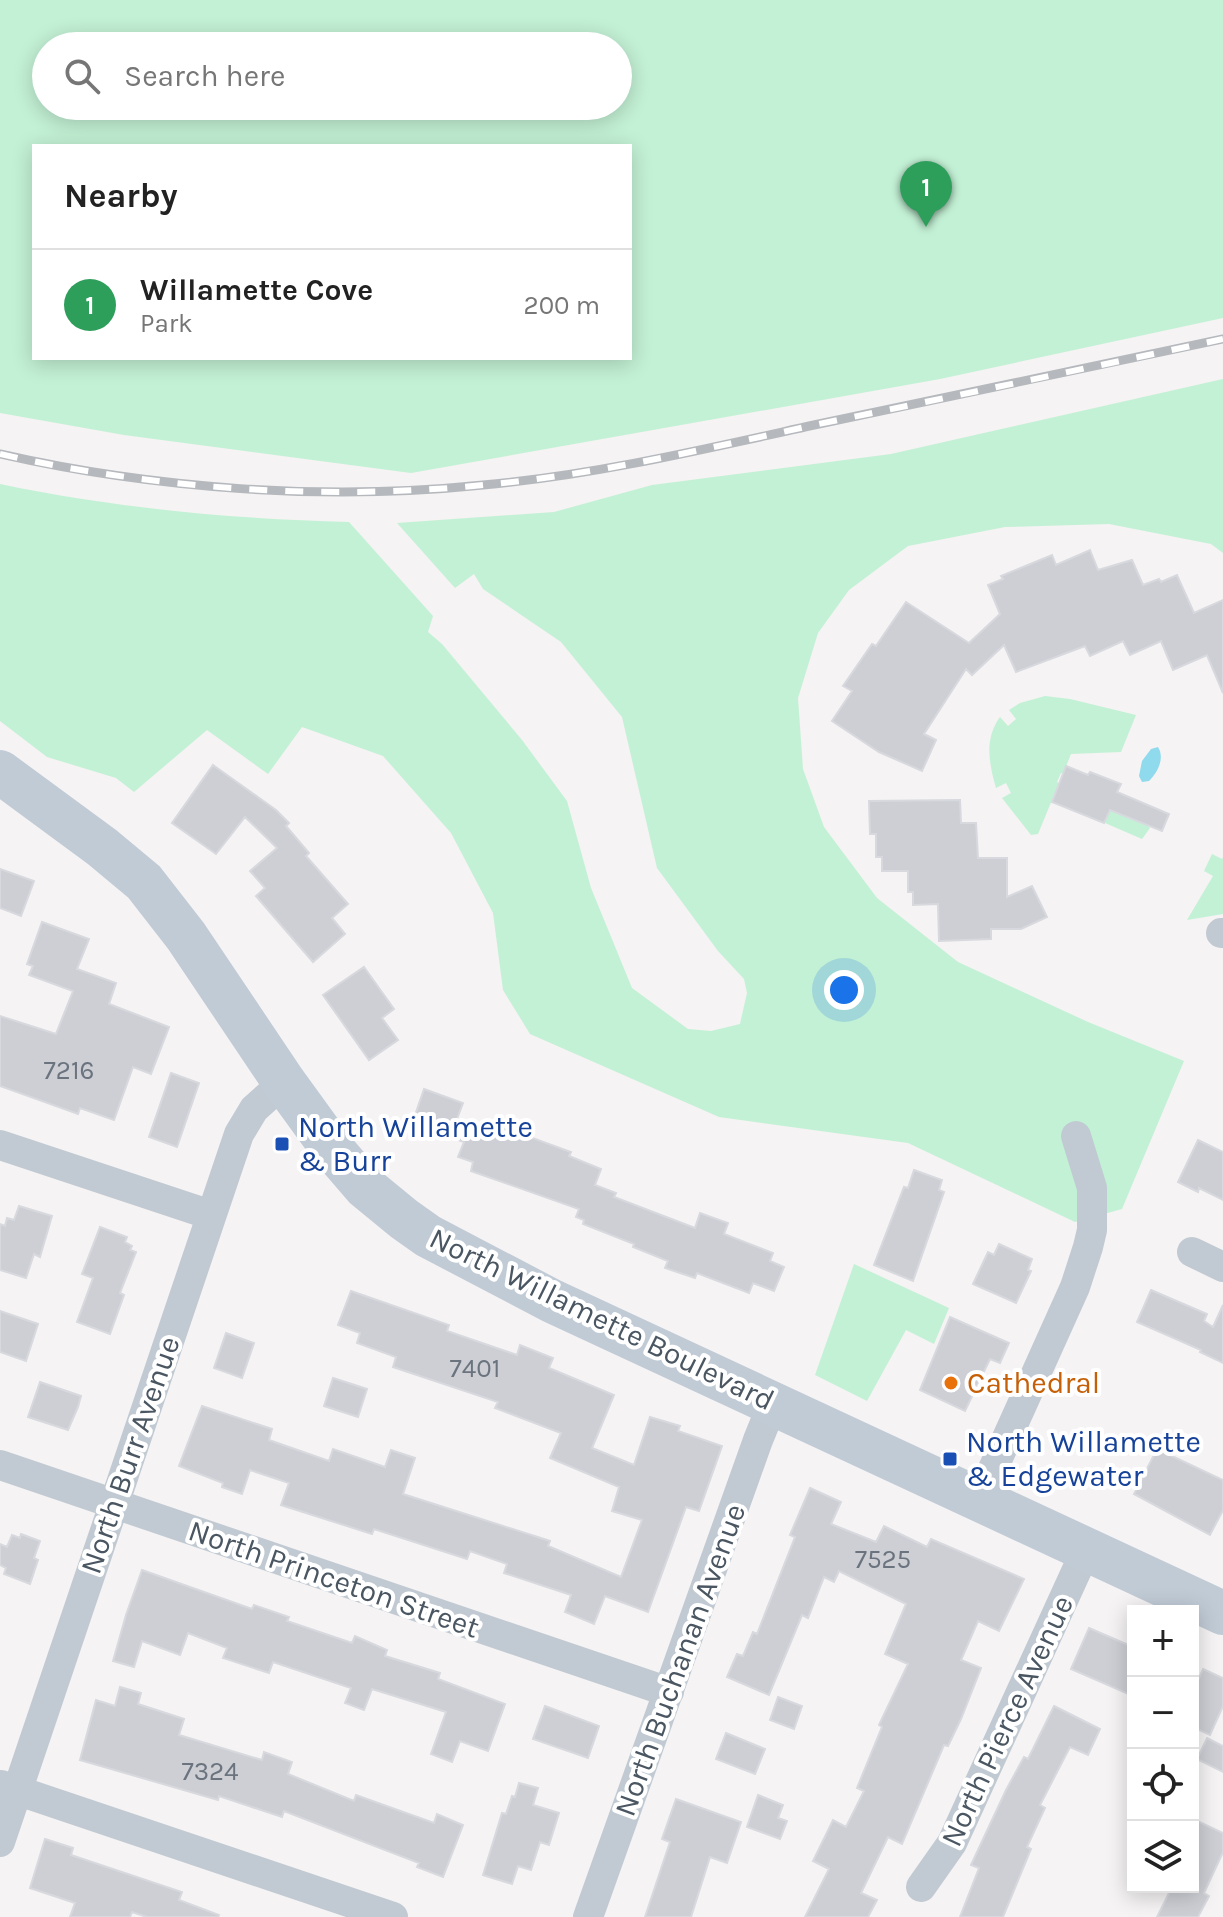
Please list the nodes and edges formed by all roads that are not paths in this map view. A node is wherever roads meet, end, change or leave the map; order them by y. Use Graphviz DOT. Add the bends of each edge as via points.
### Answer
graph roads {
  1 [pos="0,772"];
  2 [pos="284,1082"];
  3 [pos="1076,1136"];
  4 [pos="0,1145"];
  5 [pos="211,1215"];
  6 [pos="1192,1252"];
  7 [pos="1223,1267"];
  8 [pos="773,1403"];
  9 [pos="0,1465"];
  10 [pos="979,1500"];
  11 [pos="114,1504"];
  12 [pos="1086,1550"];
  13 [pos="1223,1613"];
  14 [pos="669,1692"];
  15 [pos="9,1788"];
  16 [pos="0,1842"];
  17 [pos="921,1887"];
  18 [pos="393,1917"];
  19 [pos="588,1917"];
  1 -- 2 [label="main road, North Willamette Boulevard" via="144,882"];
  2 -- 5 [label="street, North Burr Avenue" via="245,1123"];
  2 -- 8 [label="main road, North Willamette Boulevard" via="365,1187 428,1236 552,1301"];
  3 -- 10 [label="street" via="1092,1188 1088,1247"];
  4 -- 5 [label="street"];
  5 -- 11 [label="street, North Burr Avenue"];
  6 -- 7 [label="street"];
  8 -- 10 [label="main road, North Willamette Boulevard"];
  8 -- 14 [label="street, North Buchanan Avenue"];
  9 -- 11 [label="street, North Princeton Street"];
  10 -- 12 [label="main road, North Willamette Boulevard"];
  11 -- 14 [label="street, North Princeton Street"];
  11 -- 15 [label="street, North Burr Avenue"];
  12 -- 13 [label="main road, North Willamette Boulevard"];
  12 -- 17 [label="street, North Pierce Avenue" via="952,1843"];
  14 -- 19 [label="street, North Buchanan Avenue"];
  15 -- 16 [label="street, North Burr Avenue"];
  15 -- 18 [label="street"];
}
